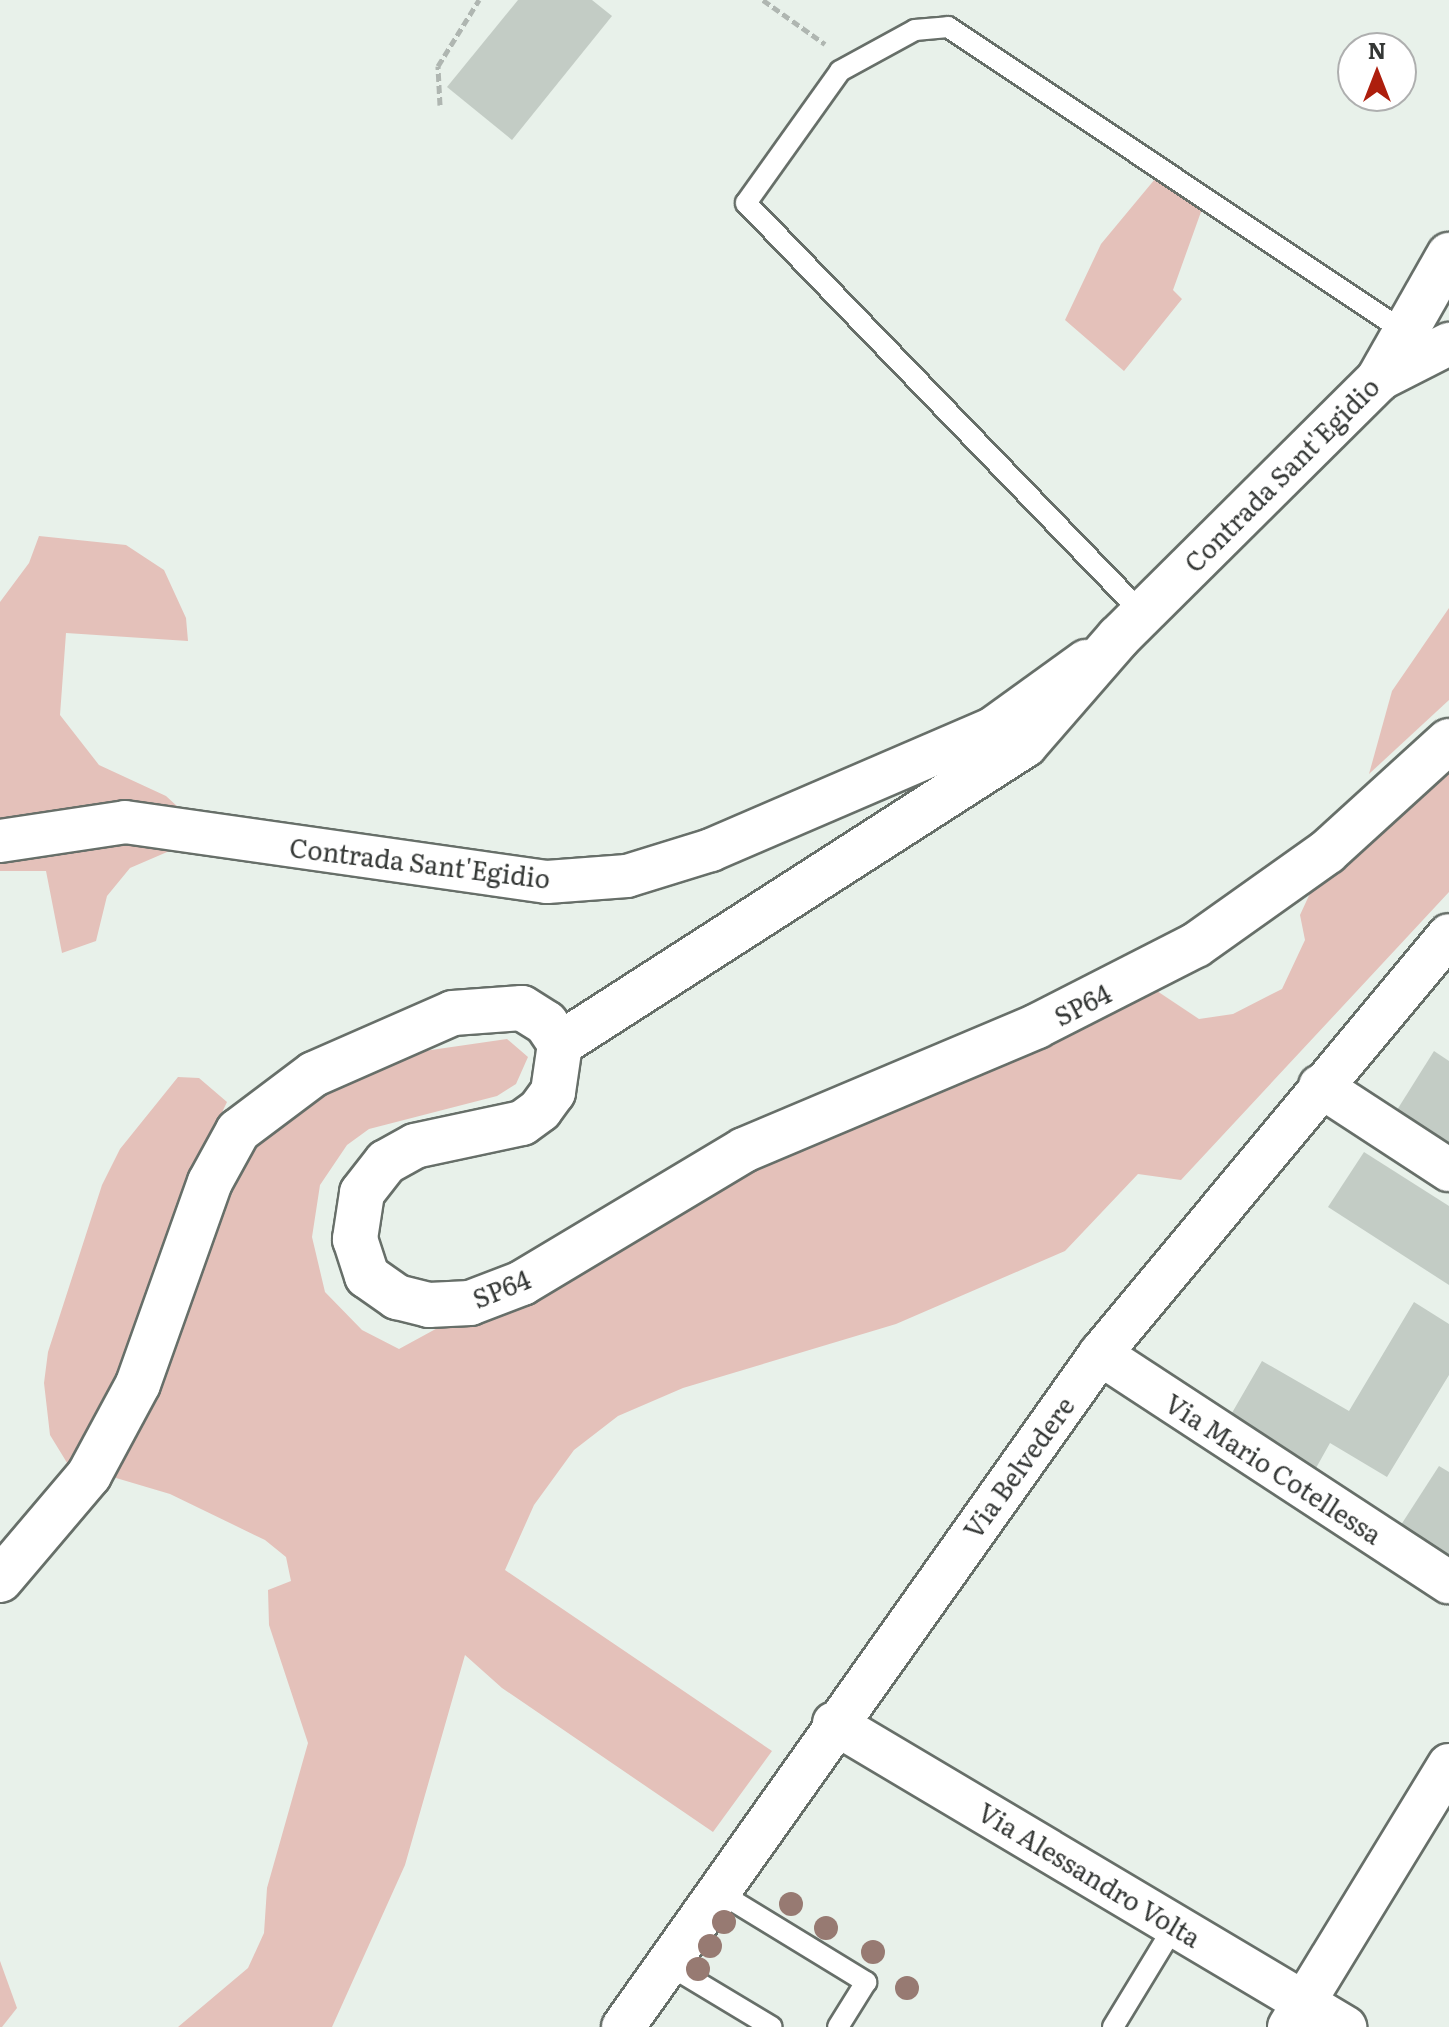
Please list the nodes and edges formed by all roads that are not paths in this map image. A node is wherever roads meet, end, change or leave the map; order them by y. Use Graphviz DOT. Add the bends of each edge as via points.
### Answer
graph roads {
  1 [pos="1449,255"];
  2 [pos="1405,332"];
  3 [pos="1449,344"];
  4 [pos="1378,380"];
  5 [pos="1131,625"];
  6 [pos="1449,741"];
  7 [pos="0,841"];
  8 [pos="1449,935"];
  9 [pos="560,1044"];
  10 [pos="1320,1086"];
  11 [pos="1449,1170"];
  12 [pos="1100,1354"];
  13 [pos="0,1580"];
  14 [pos="1449,1582"];
  15 [pos="834,1723"];
  16 [pos="1449,1765"];
  17 [pos="717,1891"];
  18 [pos="1175,1925"];
  19 [pos="667,1964"];
  20 [pos="1297,2014"];
  21 [pos="623,2027"];
  22 [pos="772,2027"];
  23 [pos="838,2027"];
  24 [pos="1113,2027"];
  25 [pos="1345,2027"];
  1 -- 2 [label="street, Contrada Sant'Egidio"];
  2 -- 4 [label="street, Contrada Sant'Egidio"];
  2 -- 5 [label="lane" via="948,27 915,30 840,71 746,203"];
  3 -- 4 [label="street"];
  4 -- 5 [label="street, Contrada Sant'Egidio"];
  5 -- 7 [label="street, Contrada Sant'Egidio" via="992,729 711,850 627,876 547,882 125,822"];
  5 -- 9 [label="street, Contrada Sant'Egidio" via="1025,745"];
  6 -- 9 [label="street, SP64" via="1327,852 1196,945 1037,1026 744,1150 522,1283 470,1303 429,1305 397,1297 367,1276 355,1239 362,1193 386,1162 415,1146 522,1123 553,1092"];
  8 -- 10 [label="street, Via Belvedere"];
  9 -- 13 [label="street" via="546,1023 522,1008 453,1013 314,1074 238,1131 210,1182 138,1384 89,1475"];
  10 -- 11 [label="street"];
  10 -- 12 [label="street, Via Belvedere"];
  12 -- 14 [label="street, Via Mario Cotellessa"];
  12 -- 15 [label="street, Via Belvedere"];
  15 -- 17 [label="street, Via Belvedere"];
  15 -- 18 [label="street, Via Alessandro Volta"];
  16 -- 20 [label="street"];
  17 -- 19 [label="street, Via Belvedere"];
  17 -- 23 [label="lane" via="866,1982"];
  18 -- 20 [label="street, Via Alessandro Volta"];
  18 -- 24 [label="lane"];
  19 -- 21 [label="street, Via Belvedere"];
  19 -- 22 [label="lane"];
  20 -- 25 [label="street, Via Alessandro Volta"];
}
